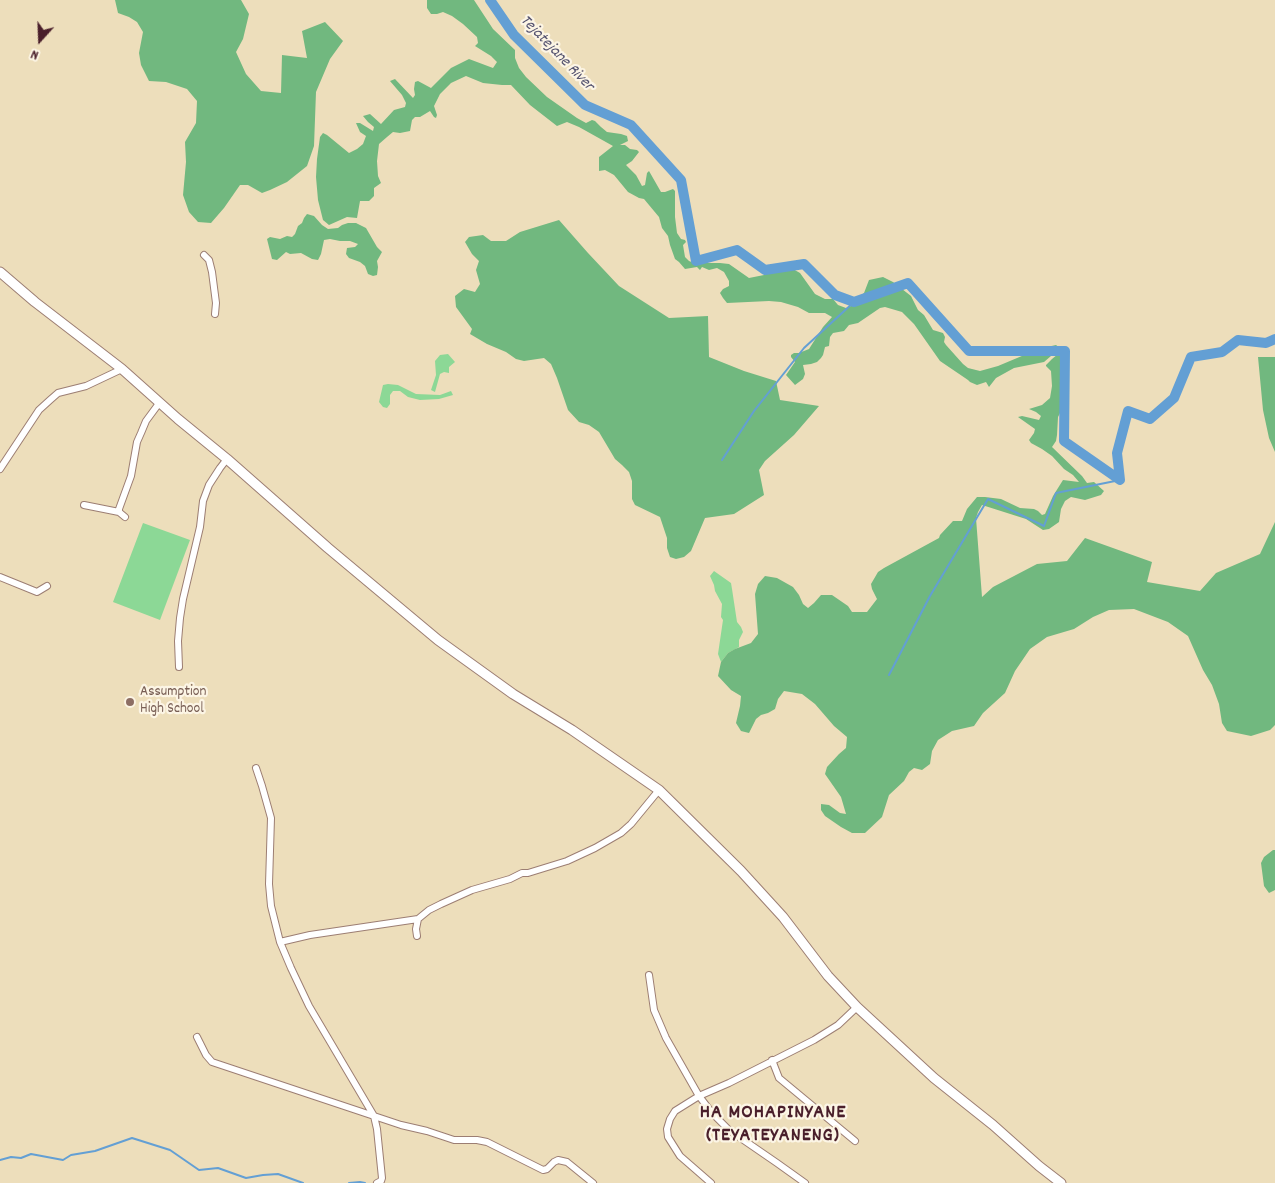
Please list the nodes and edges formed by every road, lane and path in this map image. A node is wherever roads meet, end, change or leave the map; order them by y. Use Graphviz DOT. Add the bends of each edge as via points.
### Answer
graph roads {
  1 [pos="204,255"];
  2 [pos="0,272"];
  3 [pos="215,314"];
  4 [pos="122,369"];
  5 [pos="160,402"];
  6 [pos="227,459"];
  7 [pos="0,469"];
  8 [pos="84,505"];
  9 [pos="119,512"];
  10 [pos="125,517"];
  11 [pos="0,576"];
  12 [pos="48,586"];
  13 [pos="179,667"];
  14 [pos="256,768"];
  15 [pos="659,790"];
  16 [pos="418,919"];
  17 [pos="417,936"];
  18 [pos="280,942"];
  19 [pos="649,975"];
  20 [pos="857,1007"];
  21 [pos="197,1037"];
  22 [pos="772,1060"];
  23 [pos="699,1096"];
  24 [pos="374,1116"];
  25 [pos="855,1141"];
  26 [pos="376,1183"];
  27 [pos="593,1183"];
  28 [pos="710,1183"];
  29 [pos="805,1183"];
  30 [pos="1061,1183"];
  1 -- 3 [label="street" via="212,272"];
  2 -- 4 [label="main road"];
  4 -- 5 [label="main road"];
  4 -- 7 [label="street" via="86,386 54,396 39,410"];
  5 -- 6 [label="main road"];
  5 -- 9 [label="street" via="146,421 137,442"];
  6 -- 13 [label="street" via="209,485 203,501 180,618"];
  6 -- 15 [label="main road" via="438,640 513,694"];
  8 -- 9 [label="street"];
  9 -- 10 [label="street"];
  11 -- 12 [label="street" via="37,592"];
  14 -- 18 [label="street" via="271,818 269,884"];
  15 -- 16 [label="street" via="621,834 595,848 567,861 472,890 429,910"];
  15 -- 20 [label="main road" via="783,917 828,976"];
  16 -- 17 [label="street"];
  16 -- 18 [label="street"];
  18 -- 24 [label="street" via="309,1006"];
  19 -- 23 [label="street" via="654,1010"];
  20 -- 22 [label="street" via="838,1025 814,1040"];
  20 -- 30 [label="main road" via="934,1078"];
  21 -- 24 [label="street" via="212,1062"];
  22 -- 23 [label="street"];
  22 -- 25 [label="street" via="779,1078"];
  23 -- 28 [label="street" via="675,1111 667,1129 668,1137 680,1156"];
  23 -- 29 [label="street" via="729,1130"];
  24 -- 26 [label="street" via="382,1178"];
  24 -- 27 [label="street" via="454,1140 487,1142 543,1170 558,1160 567,1162"];
}
